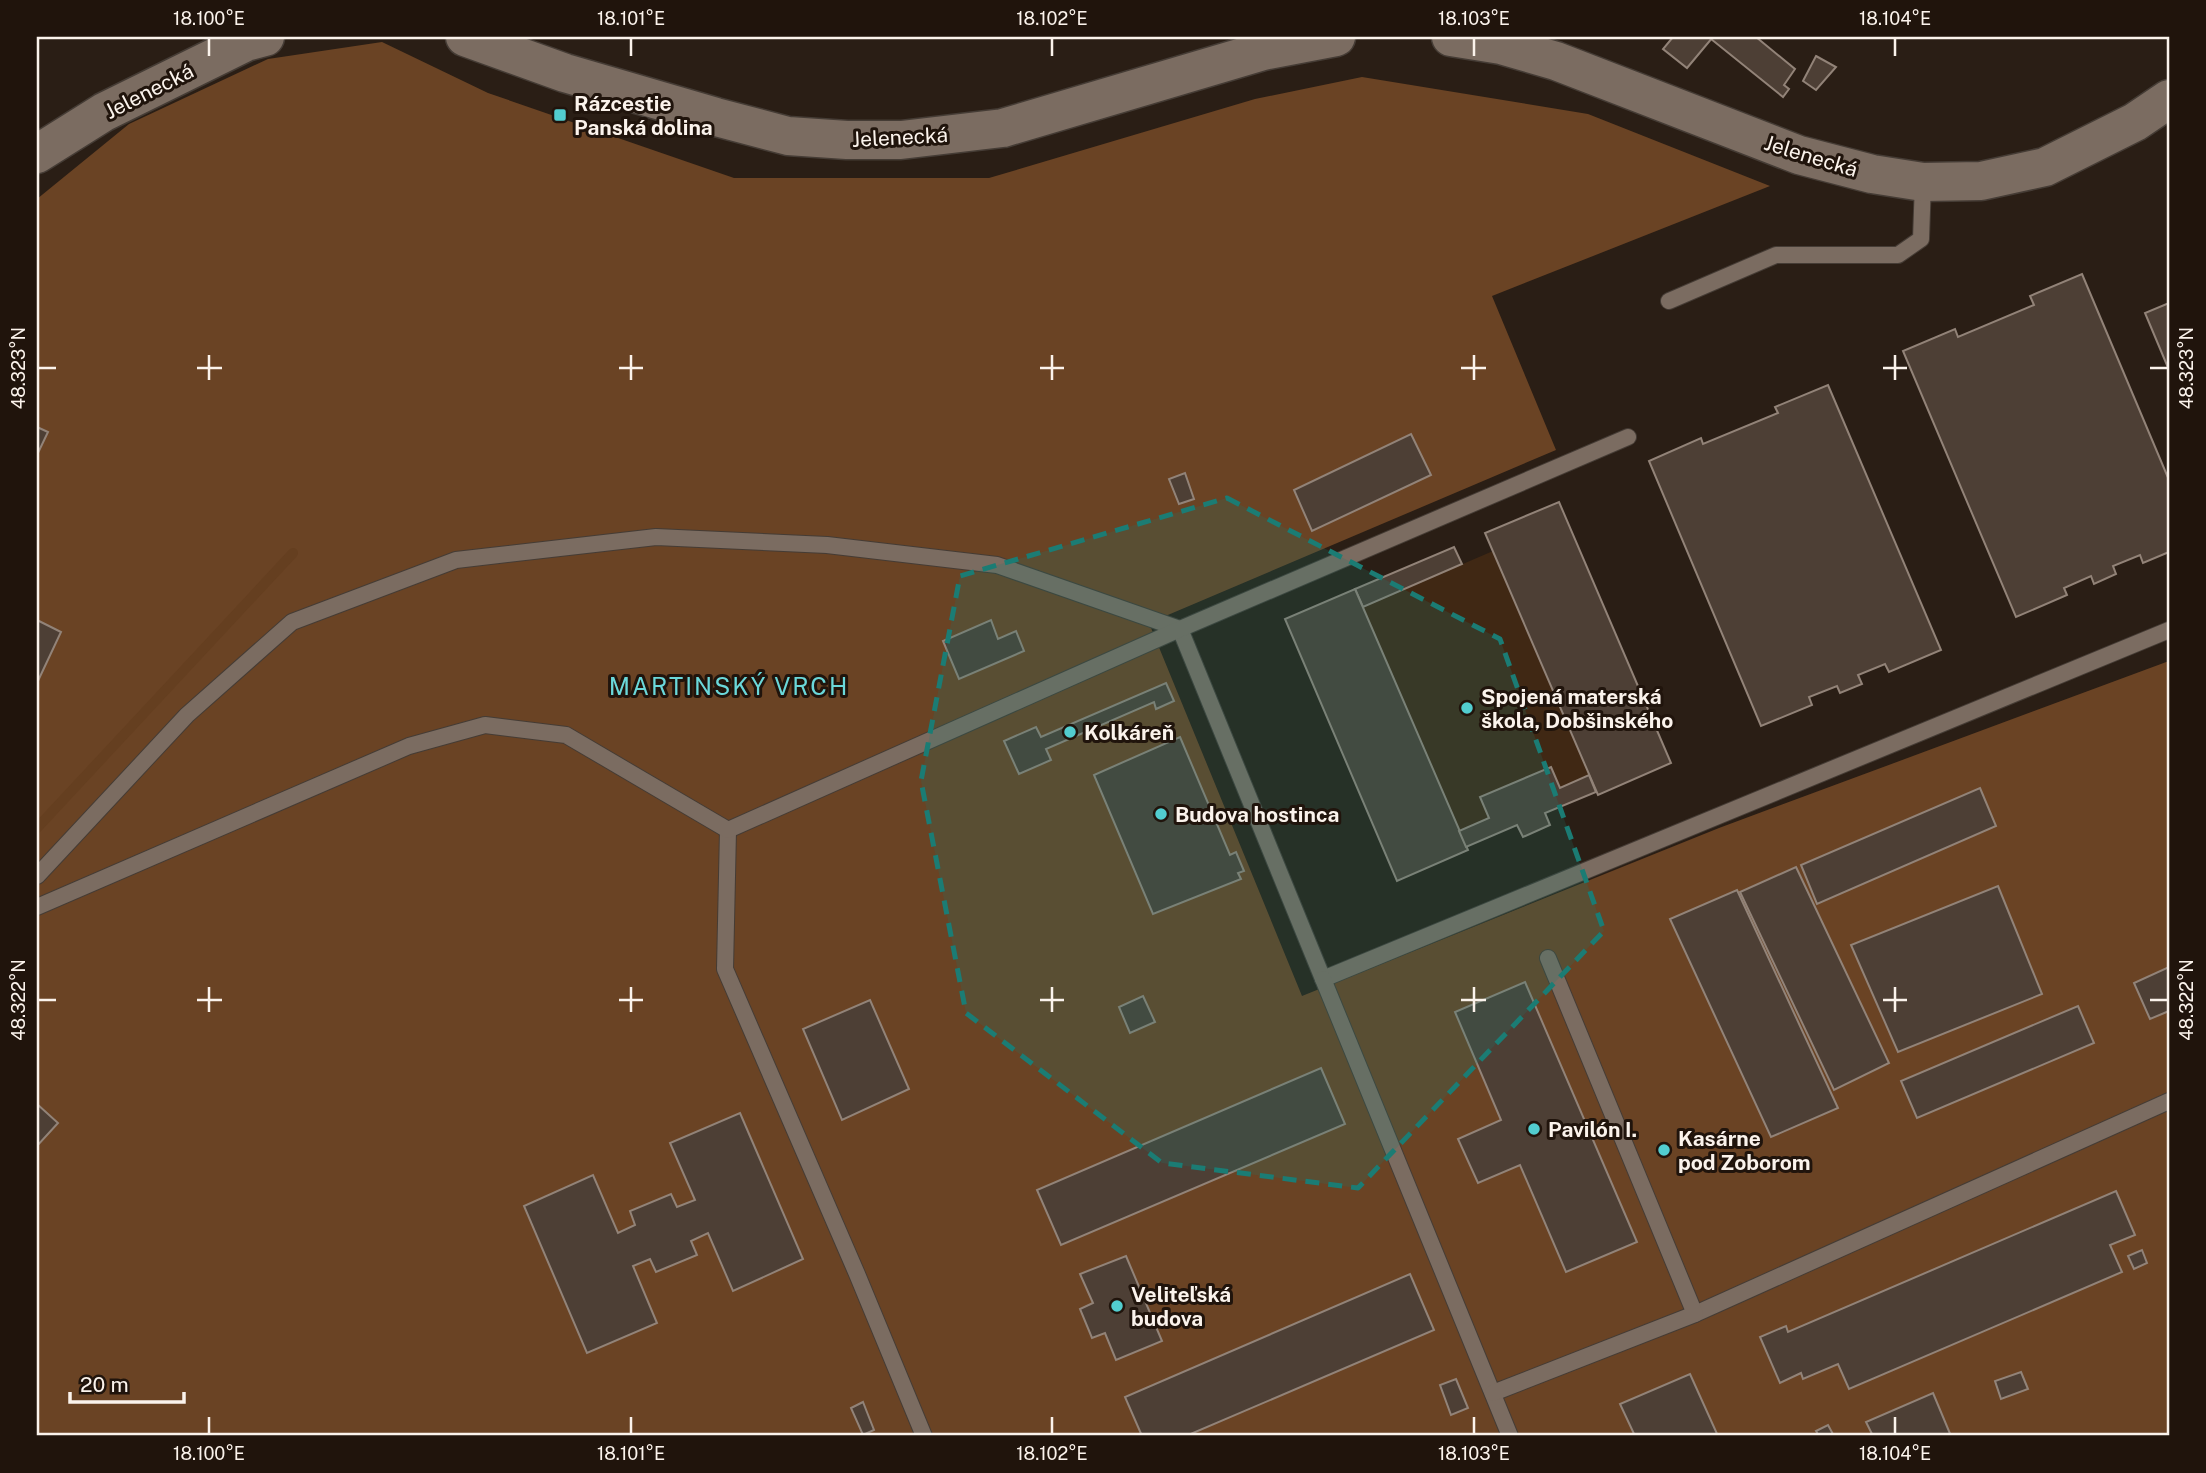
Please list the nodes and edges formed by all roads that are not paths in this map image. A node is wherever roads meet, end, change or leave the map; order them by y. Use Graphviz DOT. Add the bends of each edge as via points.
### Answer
graph roads {
  1 [pos="466,37"];
  2 [pos="1336,37"];
  3 [pos="1451,37"];
  4 [pos="252,39"];
  5 [pos="2169,99"];
  6 [pos="37,154"];
  7 [pos="1923,182"];
  8 [pos="1669,301"];
  9 [pos="1628,437"];
  10 [pos="1180,629"];
  11 [pos="2169,630"];
  12 [pos="728,830"];
  13 [pos="37,876"];
  14 [pos="37,907"];
  15 [pos="1548,958"];
  16 [pos="1323,979"];
  17 [pos="2169,1101"];
  18 [pos="1695,1314"];
  19 [pos="1493,1393"];
  20 [pos="924,1436"];
  21 [pos="1510,1436"];
  1 -- 2 [label="street, Jelenecká" via="565,73 716,117 788,136 847,140 901,140 1003,128 1263,51"];
  3 -- 7 [label="street, Jelenecká" via="1556,61 1799,155"];
  4 -- 6 [label="street, Jelenecká" via="104,112"];
  5 -- 7 [label="street, Jelenecká" via="2135,122 2045,167 1981,181"];
  7 -- 8 [label="lane" via="1921,239 1898,255 1776,255"];
  9 -- 10 [label="lane"];
  10 -- 12 [label="lane"];
  10 -- 13 [label="lane" via="997,565 827,545 656,537 456,561 292,622 187,715"];
  10 -- 16 [label="lane"];
  11 -- 16 [label="lane"];
  12 -- 14 [label="lane" via="566,735 485,725 409,746"];
  12 -- 20 [label="lane" via="725,969"];
  15 -- 18 [label="lane"];
  16 -- 19 [label="lane"];
  17 -- 18 [label="lane"];
  18 -- 19 [label="lane"];
  19 -- 21 [label="lane"];
}
